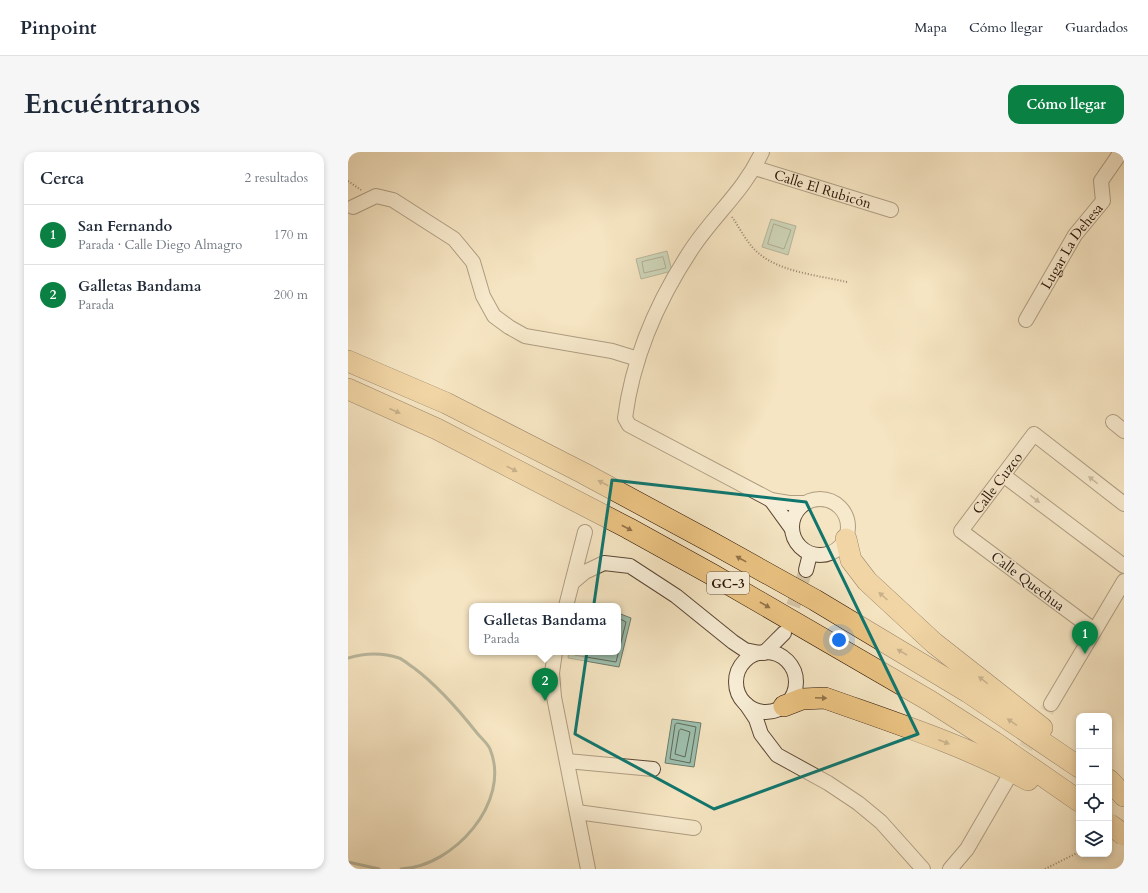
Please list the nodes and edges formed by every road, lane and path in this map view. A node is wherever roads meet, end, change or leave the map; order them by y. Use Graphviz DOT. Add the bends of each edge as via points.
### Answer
graph roads {
  1 [pos="762,152"];
  2 [pos="1121,152"];
  3 [pos="755,168"];
  4 [pos="353,207"];
  5 [pos="726,208"];
  6 [pos="891,210"];
  7 [pos="847,282"];
  8 [pos="1026,320"];
  9 [pos="638,359"];
  10 [pos="348,361"];
  11 [pos="353,392"];
  12 [pos="1113,422"];
  13 [pos="1124,431"];
  14 [pos="1003,475"];
  15 [pos="771,500"];
  16 [pos="806,503"];
  17 [pos="1124,504"];
  18 [pos="792,529"];
  19 [pos="961,531"];
  20 [pos="585,532"];
  21 [pos="846,539"];
  22 [pos="810,554"];
  23 [pos="1124,566"];
  24 [pos="806,570"];
  25 [pos="1124,581"];
  26 [pos="572,583"];
  27 [pos="567,603"];
  28 [pos="1094,630"];
  29 [pos="725,636"];
  30 [pos="762,653"];
  31 [pos="555,655"];
  32 [pos="785,660"];
  33 [pos="739,670"];
  34 [pos="746,704"];
  35 [pos="1050,704"];
  36 [pos="781,708"];
  37 [pos="768,744"];
  38 [pos="1076,754"];
  39 [pos="566,761"];
  40 [pos="1076,765"];
  41 [pos="653,769"];
  42 [pos="1007,780"];
  43 [pos="1112,783"];
  44 [pos="1112,790"];
  45 [pos="1124,797"];
  46 [pos="1076,799"];
  47 [pos="1076,809"];
  48 [pos="577,812"];
  49 [pos="1112,826"];
  50 [pos="694,828"];
  51 [pos="1112,832"];
  52 [pos="1124,835"];
  53 [pos="1124,838"];
  54 [pos="1076,853"];
  55 [pos="588,869"];
  56 [pos="924,869"];
  57 [pos="949,869"];
  58 [pos="1044,869"];
  1 -- 3 [label="street"];
  2 -- 8 [label="street, Lugar La Dehesa" via="1101,181 1103,201 1074,236"];
  3 -- 5 [label="street"];
  3 -- 6 [label="street, Calle El Rubicón"];
  4 -- 9 [label="street" via="376,196 393,200 454,239 474,262 483,296 494,316 525,336 612,351"];
  5 -- 7 [label="path" via="754,249 767,260"];
  5 -- 9 [label="street" via="686,259 657,310"];
  9 -- 15 [label="street" via="626,407 625,418 629,425"];
  40 -- 10 [label="highway, GC-3, one-way" via="968,692 788,585 446,403"];
  11 -- 46 [label="highway, GC-3, one-way" via="437,429 713,575 930,701"];
  12 -- 13 [label="street"];
  17 -- 14 [label="street, Calle Cuzco, one-way" via="1034,434"];
  14 -- 19 [label="street, Calle Cuzco"];
  14 -- 23 [label="street, one-way"];
  15 -- 16 [label="street"];
  15 -- 18 [label="street"];
  16 -- 18 [label="street" via="795,514"];
  16 -- 21 [label="street" via="814,499 823,499 840,506 848,522"];
  18 -- 22 [label="street" via="798,544"];
  19 -- 28 [label="street, Calle Quechua"];
  20 -- 26 [label="street"];
  21 -- 22 [label="street" via="831,553"];
  38 -- 21 [label="highway, one-way" via="934,643 866,581 851,560"];
  22 -- 24 [label="street"];
  25 -- 28 [label="street"];
  26 -- 27 [label="street"];
  26 -- 29 [label="street" via="585,572 604,563 630,566 676,596"];
  28 -- 35 [label="street"];
  29 -- 30 [label="street" via="745,650"];
  29 -- 33 [label="street" via="734,652"];
  30 -- 32 [label="street" via="772,653"];
  30 -- 32 [label="street" via="784,633"];
  30 -- 33 [label="street" via="744,662"];
  31 -- 39 [label="street" via="552,673 554,697"];
  32 -- 36 [label="street" via="795,674 796,683 790,700"];
  33 -- 34 [label="street" via="737,688"];
  34 -- 36 [label="street" via="761,712"];
  34 -- 37 [label="street"];
  36 -- 37 [label="street" via="771,718 767,729"];
  36 -- 47 [label="highway, one-way" via="802,699 825,698 961,748 1007,768"];
  37 -- 56 [label="street" via="777,755 858,803 881,822"];
  39 -- 41 [label="street"];
  39 -- 48 [label="street"];
  42 -- 57 [label="street" via="966,849"];
  43 -- 45 [label="highway"];
  44 -- 45 [label="highway"];
  48 -- 50 [label="street"];
  48 -- 55 [label="street"];
  49 -- 52 [label="highway, bridge"];
  51 -- 53 [label="highway"];
  54 -- 58 [label="path"];
}
